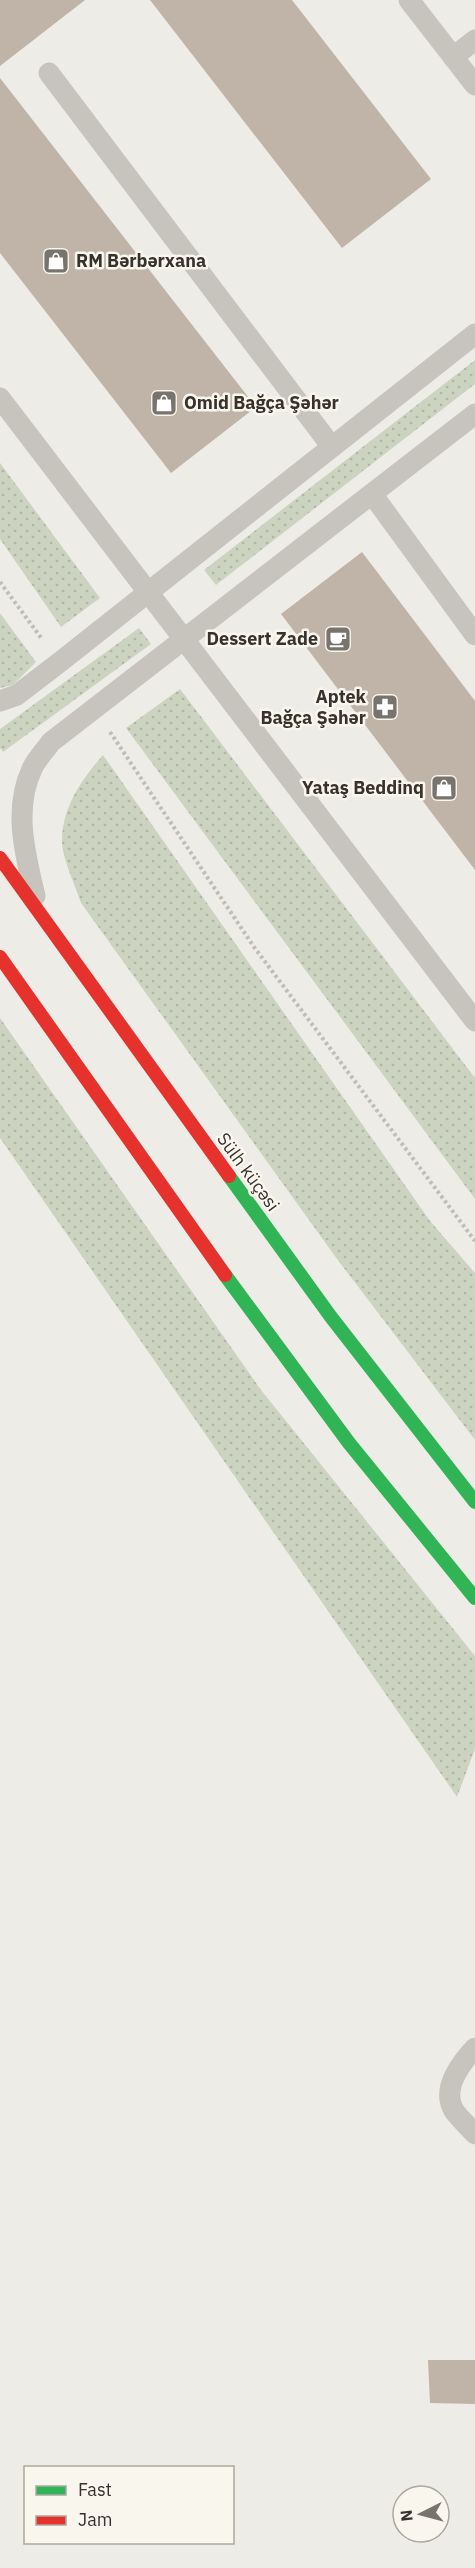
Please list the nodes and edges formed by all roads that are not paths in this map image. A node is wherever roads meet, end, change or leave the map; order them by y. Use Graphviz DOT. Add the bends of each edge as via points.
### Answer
graph roads {
  1 [pos="409,0"];
  2 [pos="475,40"];
  3 [pos="453,57"];
  4 [pos="49,73"];
  5 [pos="475,85"];
  6 [pos="475,334"];
  7 [pos="0,398"];
  8 [pos="475,414"];
  9 [pos="332,447"];
  10 [pos="372,494"];
  11 [pos="148,592"];
  12 [pos="475,635"];
  13 [pos="185,640"];
  14 [pos="0,701"];
  15 [pos="0,858"];
  16 [pos="39,914"];
  17 [pos="0,957"];
  18 [pos="475,1021"];
  19 [pos="475,1502"];
  20 [pos="475,1598"];
  21 [pos="475,2048"];
  22 [pos="475,2134"];
  1 -- 3 [label="lane"];
  2 -- 3 [label="lane"];
  3 -- 5 [label="lane"];
  4 -- 9 [label="lane"];
  6 -- 9 [label="lane"];
  7 -- 11 [label="lane"];
  8 -- 10 [label="lane"];
  9 -- 11 [label="lane"];
  10 -- 12 [label="lane"];
  10 -- 13 [label="lane"];
  11 -- 13 [label="lane"];
  11 -- 14 [label="lane" via="17,695"];
  13 -- 16 [label="lane" via="51,742 32,768 21,802 23,847"];
  13 -- 18 [label="lane"];
  15 -- 16 [label="highway, Sülh küçəsi"];
  16 -- 19 [label="highway, Sülh küçəsi" via="332,1317"];
  17 -- 20 [label="highway" via="275,1347 397,1507"];
  21 -- 22 [label="lane" via="457,2068 451,2088 453,2110"];
}
